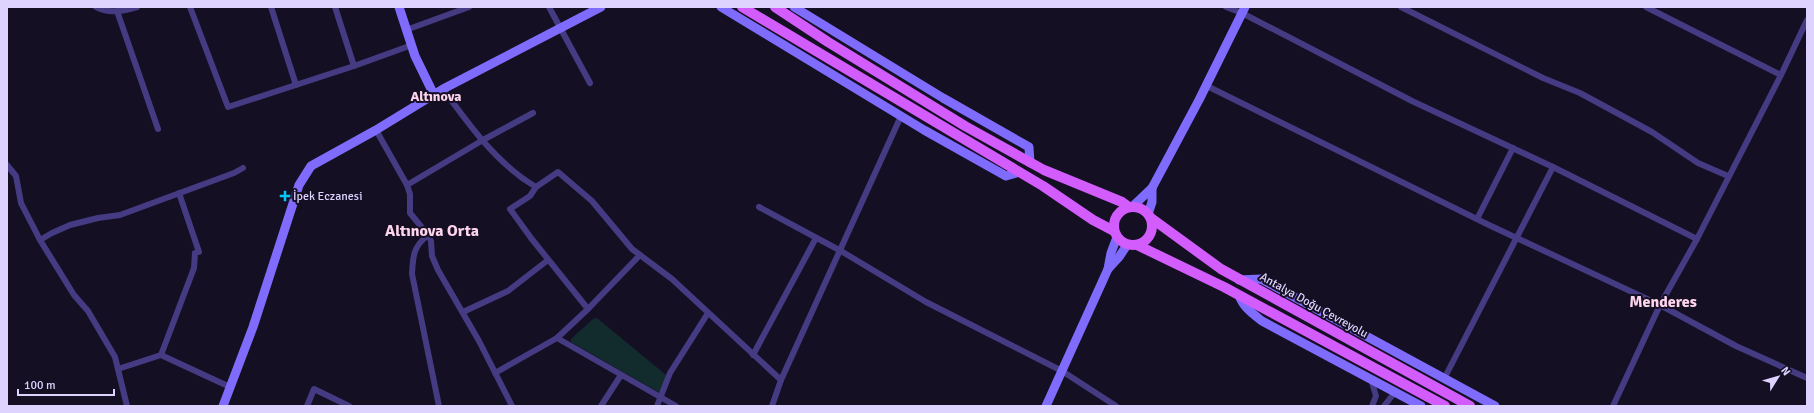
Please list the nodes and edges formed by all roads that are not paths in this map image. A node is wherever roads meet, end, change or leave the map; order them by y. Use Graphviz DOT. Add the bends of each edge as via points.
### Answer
graph roads {
  1 [pos="96,7"];
  2 [pos="137,7"];
  3 [pos="190,7"];
  4 [pos="271,7"];
  5 [pos="335,7"];
  6 [pos="398,7"];
  7 [pos="470,7"];
  8 [pos="549,7"];
  9 [pos="601,7"];
  10 [pos="721,7"];
  11 [pos="742,7"];
  12 [pos="775,7"];
  13 [pos="794,7"];
  14 [pos="1226,7"];
  15 [pos="1401,7"];
  16 [pos="1646,7"];
  17 [pos="1244,10"];
  18 [pos="117,11"];
  19 [pos="1807,20"];
  20 [pos="561,29"];
  21 [pos="406,30"];
  22 [pos="412,45"];
  23 [pos="354,66"];
  24 [pos="1781,75"];
  25 [pos="590,83"];
  26 [pos="296,85"];
  27 [pos="1207,86"];
  28 [pos="443,89"];
  29 [pos="434,95"];
  30 [pos="534,112"];
  31 [pos="901,116"];
  32 [pos="158,129"];
  33 [pos="376,130"];
  34 [pos="483,140"];
  35 [pos="1513,148"];
  36 [pos="1030,162"];
  37 [pos="7,165"];
  38 [pos="1553,167"];
  39 [pos="243,168"];
  40 [pos="1020,172"];
  41 [pos="1728,176"];
  42 [pos="407,185"];
  43 [pos="536,187"];
  44 [pos="1152,188"];
  45 [pos="179,193"];
  46 [pos="759,207"];
  47 [pos="1130,207"];
  48 [pos="1150,216"];
  49 [pos="1477,219"];
  50 [pos="1115,234"];
  51 [pos="428,235"];
  52 [pos="816,238"];
  53 [pos="1515,238"];
  54 [pos="1697,238"];
  55 [pos="40,240"];
  56 [pos="1132,245"];
  57 [pos="841,251"];
  58 [pos="640,255"];
  59 [pos="548,260"];
  60 [pos="1108,269"];
  61 [pos="1239,280"];
  62 [pos="1238,295"];
  63 [pos="1660,305"];
  64 [pos="588,309"];
  65 [pos="463,312"];
  66 [pos="708,312"];
  67 [pos="557,338"];
  68 [pos="753,354"];
  69 [pos="161,355"];
  70 [pos="118,369"];
  71 [pos="1062,371"];
  72 [pos="495,372"];
  73 [pos="621,375"];
  74 [pos="1371,378"];
  75 [pos="1807,378"];
  76 [pos="1444,379"];
  77 [pos="781,380"];
  78 [pos="230,387"];
  79 [pos="1396,391"];
  80 [pos="660,398"];
  81 [pos="127,406"];
  82 [pos="223,406"];
  83 [pos="307,406"];
  84 [pos="349,406"];
  85 [pos="439,406"];
  86 [pos="512,406"];
  87 [pos="601,406"];
  88 [pos="657,406"];
  89 [pos="676,406"];
  90 [pos="772,406"];
  91 [pos="1046,406"];
  92 [pos="1116,406"];
  93 [pos="1372,406"];
  94 [pos="1384,406"];
  95 [pos="1421,406"];
  96 [pos="1445,406"];
  97 [pos="1470,406"];
  98 [pos="1494,406"];
  99 [pos="1613,406"];
  1 -- 18 [label="street" via="105,11"];
  2 -- 18 [label="street"];
  3 -- 26 [label="street" via="228,107"];
  4 -- 26 [label="street"];
  5 -- 23 [label="street"];
  6 -- 21 [label="street"];
  7 -- 21 [label="street"];
  8 -- 20 [label="street"];
  9 -- 20 [label="street"];
  10 -- 31 [label="street"];
  11 -- 40 [label="main road"];
  12 -- 36 [label="main road" via="959,122"];
  13 -- 36 [label="street" via="1029,147"];
  14 -- 17 [label="street"];
  15 -- 41 [label="street" via="1580,94 1652,132 1698,163"];
  16 -- 24 [label="street"];
  17 -- 27 [label="street"];
  17 -- 35 [label="street" via="1412,100"];
  18 -- 32 [label="street"];
  19 -- 24 [label="street"];
  20 -- 25 [label="street"];
  20 -- 28 [label="street"];
  21 -- 22 [label="street"];
  22 -- 23 [label="street"];
  22 -- 29 [label="street"];
  23 -- 26 [label="street"];
  24 -- 41 [label="street"];
  27 -- 44 [label="street"];
  27 -- 49 [label="street"];
  28 -- 29 [label="street"];
  28 -- 34 [label="street"];
  29 -- 33 [label="street"];
  30 -- 34 [label="street"];
  31 -- 40 [label="street" via="1006,176"];
  31 -- 57 [label="street"];
  33 -- 42 [label="street"];
  33 -- 78 [label="street" via="311,166 300,185 253,327"];
  34 -- 42 [label="street"];
  34 -- 43 [label="street" via="523,180"];
  35 -- 38 [label="street"];
  35 -- 49 [label="street"];
  36 -- 47 [label="main road"];
  37 -- 55 [label="street" via="16,176 21,203"];
  38 -- 53 [label="street"];
  38 -- 54 [label="street"];
  39 -- 45 [label="street"];
  40 -- 50 [label="main road"];
  41 -- 54 [label="street"];
  42 -- 51 [label="street" via="410,194 410,213"];
  43 -- 58 [label="street" via="558,172 592,201"];
  43 -- 59 [label="street" via="530,196 510,209"];
  44 -- 47 [label="street"];
  44 -- 48 [label="street"];
  45 -- 55 [label="street" via="120,215 70,225"];
  45 -- 69 [label="street" via="197,252 194,268"];
  46 -- 52 [label="street"];
  47 -- 48 [label="main road" via="1141,209"];
  47 -- 50 [label="main road" via="1118,213 1115,219"];
  48 -- 56 [label="main road" via="1151,235 1143,243"];
  48 -- 61 [label="main road, Antalya Doğu Çevreyolu"];
  49 -- 53 [label="street"];
  50 -- 56 [label="main road"];
  50 -- 60 [label="street"];
  51 -- 65 [label="street" via="438,270"];
  51 -- 85 [label="street" via="418,244 413,256 412,274"];
  52 -- 57 [label="street"];
  52 -- 68 [label="street"];
  53 -- 63 [label="street"];
  53 -- 76 [label="street"];
  54 -- 63 [label="street"];
  55 -- 70 [label="street" via="74,295 88,311 115,358"];
  56 -- 60 [label="street"];
  56 -- 62 [label="main road"];
  57 -- 71 [label="street" via="926,302"];
  57 -- 77 [label="street"];
  58 -- 64 [label="street"];
  58 -- 66 [label="street" via="672,279"];
  59 -- 64 [label="street"];
  59 -- 65 [label="street" via="508,291"];
  60 -- 71 [label="street"];
  61 -- 76 [label="street" via="1261,279"];
  61 -- 97 [label="main road, Antalya Doğu Çevreyolu"];
  62 -- 74 [label="street" via="1247,309 1262,321"];
  62 -- 96 [label="main road"];
  63 -- 75 [label="street" via="1736,346"];
  63 -- 99 [label="street"];
  64 -- 67 [label="street"];
  65 -- 72 [label="street"];
  66 -- 68 [label="street"];
  66 -- 80 [label="street" via="670,373"];
  67 -- 72 [label="street"];
  67 -- 73 [label="street"];
  68 -- 77 [label="street"];
  69 -- 70 [label="street"];
  69 -- 78 [label="street"];
  70 -- 81 [label="street"];
  71 -- 91 [label="street"];
  71 -- 92 [label="street"];
  72 -- 86 [label="street"];
  73 -- 80 [label="street"];
  73 -- 87 [label="street"];
  74 -- 79 [label="street"];
  74 -- 93 [label="street" via="1376,396"];
  76 -- 98 [label="street"];
  77 -- 90 [label="street"];
  78 -- 82 [label="street"];
  79 -- 94 [label="street"];
  79 -- 95 [label="street"];
  80 -- 88 [label="street"];
  80 -- 89 [label="street"];
  83 -- 84 [label="street" via="314,389"];
}
